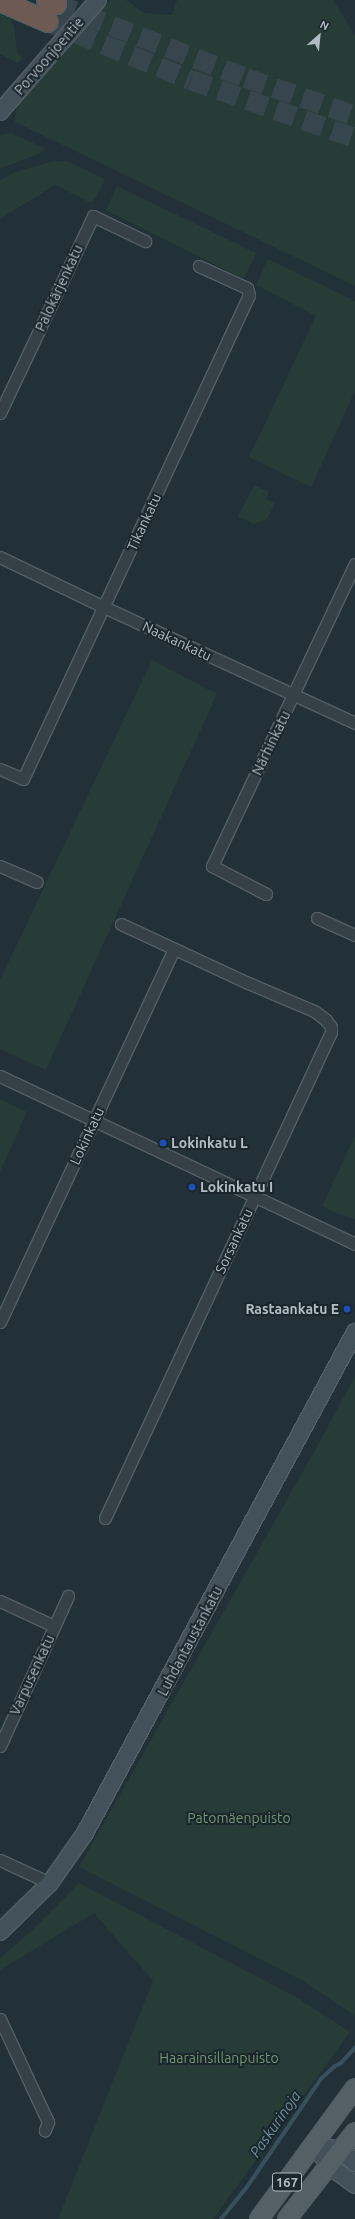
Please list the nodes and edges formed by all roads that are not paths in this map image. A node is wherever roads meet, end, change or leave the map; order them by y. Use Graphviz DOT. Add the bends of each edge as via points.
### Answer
graph roads {
  1 [pos="98,0"];
  2 [pos="0,1"];
  3 [pos="48,22"];
  4 [pos="0,112"];
  5 [pos="145,241"];
  6 [pos="199,266"];
  7 [pos="0,413"];
  8 [pos="0,557"];
  9 [pos="355,564"];
  10 [pos="104,607"];
  11 [pos="294,695"];
  12 [pos="355,723"];
  13 [pos="0,769"];
  14 [pos="0,866"];
  15 [pos="37,882"];
  16 [pos="266,894"];
  17 [pos="318,918"];
  18 [pos="120,924"];
  19 [pos="355,935"];
  20 [pos="174,949"];
  21 [pos="0,1076"];
  22 [pos="95,1121"];
  23 [pos="255,1196"];
  24 [pos="355,1244"];
  25 [pos="0,1322"];
  26 [pos="355,1332"];
  27 [pos="104,1518"];
  28 [pos="68,1596"];
  29 [pos="0,1601"];
  30 [pos="54,1626"];
  31 [pos="0,1746"];
  32 [pos="0,1860"];
  33 [pos="50,1883"];
  34 [pos="0,1932"];
  35 [pos="0,2020"];
  36 [pos="355,2088"];
  37 [pos="45,2130"];
  38 [pos="355,2132"];
  39 [pos="314,2145"];
  40 [pos="341,2150"];
  41 [pos="355,2163"];
  42 [pos="329,2166"];
  43 [pos="355,2185"];
  44 [pos="259,2219"];
  45 [pos="287,2219"];
  1 -- 4 [label="street, Porvoonjoentie"];
  2 -- 3 [label="highway"];
  5 -- 7 [label="street, Palokärjenkatu" via="93,216"];
  6 -- 10 [label="street, Tikankatu" via="247,288 249,295"];
  8 -- 10 [label="street, Naakankatu"];
  9 -- 11 [label="street, Närhinkatu"];
  10 -- 11 [label="street, Naakankatu"];
  10 -- 13 [label="street, Tikankatu" via="23,779"];
  11 -- 12 [label="street, Naakankatu"];
  11 -- 16 [label="street, Närhinkatu" via="212,866"];
  14 -- 15 [label="street"];
  17 -- 19 [label="street"];
  18 -- 20 [label="street"];
  20 -- 22 [label="street, Lokinkatu"];
  20 -- 23 [label="street, Sorsankatu" via="248,984 314,1011 331,1027 331,1032"];
  21 -- 22 [label="street"];
  22 -- 23 [label="street"];
  22 -- 25 [label="street, Lokinkatu"];
  23 -- 24 [label="street"];
  23 -- 27 [label="street, Sorsankatu"];
  26 -- 33 [label="street, Luhdantaustankatu" via="98,1812"];
  28 -- 30 [label="street, Varpusenkatu"];
  29 -- 30 [label="street, Varpusenkatu"];
  30 -- 31 [label="street, Varpusenkatu"];
  32 -- 33 [label="street"];
  33 -- 34 [label="street, Luhdantaustankatu"];
  35 -- 37 [label="street" via="48,2122"];
  36 -- 39 [label="main road, 167"];
  38 -- 40 [label="main road, 167"];
  39 -- 40 [label="street"];
  39 -- 42 [label="street"];
  39 -- 44 [label="main road, 167"];
  40 -- 41 [label="street"];
  40 -- 42 [label="main road, 167"];
  42 -- 43 [label="street"];
  42 -- 45 [label="main road, 167"];
}
